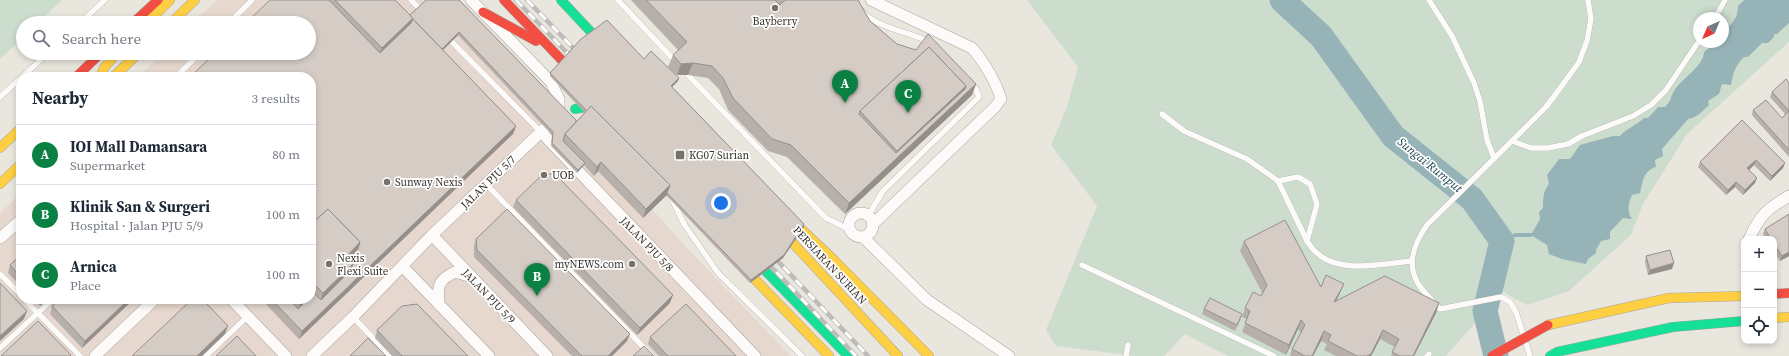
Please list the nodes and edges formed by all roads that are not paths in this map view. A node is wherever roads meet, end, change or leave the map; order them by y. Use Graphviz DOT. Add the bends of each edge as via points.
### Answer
graph roads {
  1 [pos="105,0"];
  2 [pos="158,0"];
  3 [pos="170,0"];
  4 [pos="195,0"];
  5 [pos="411,0"];
  6 [pos="471,0"];
  7 [pos="504,0"];
  8 [pos="561,0"];
  9 [pos="618,0"];
  10 [pos="854,0"];
  11 [pos="871,0"];
  12 [pos="1429,0"];
  13 [pos="1588,0"];
  14 [pos="1725,0"];
  15 [pos="249,1"];
  16 [pos="576,6"];
  17 [pos="419,8"];
  18 [pos="482,12"];
  19 [pos="1718,12"];
  20 [pos="88,16"];
  21 [pos="141,16"];
  22 [pos="154,16"];
  23 [pos="178,16"];
  24 [pos="235,16"];
  25 [pos="579,20"];
  26 [pos="516,24"];
  27 [pos="451,41"];
  28 [pos="933,45"];
  29 [pos="1694,48"];
  30 [pos="550,49"];
  31 [pos="612,54"];
  32 [pos="41,60"];
  33 [pos="94,60"];
  34 [pos="111,60"];
  35 [pos="131,60"];
  36 [pos="193,60"];
  37 [pos="675,61"];
  38 [pos="28,72"];
  39 [pos="81,72"];
  40 [pos="102,72"];
  41 [pos="118,72"];
  42 [pos="181,72"];
  43 [pos="688,74"];
  44 [pos="966,78"];
  45 [pos="582,82"];
  46 [pos="16,83"];
  47 [pos="593,93"];
  48 [pos="0,98"];
  49 [pos="572,112"];
  50 [pos="1162,114"];
  51 [pos="541,132"];
  52 [pos="16,133"];
  53 [pos="1512,141"];
  54 [pos="0,148"];
  55 [pos="1494,158"];
  56 [pos="16,169"];
  57 [pos="1278,181"];
  58 [pos="0,184"];
  59 [pos="486,184"];
  60 [pos="668,190"];
  61 [pos="1789,196"];
  62 [pos="685,207"];
  63 [pos="780,209"];
  64 [pos="770,218"];
  65 [pos="870,220"];
  66 [pos="16,224"];
  67 [pos="850,230"];
  68 [pos="432,235"];
  69 [pos="1750,236"];
  70 [pos="863,237"];
  71 [pos="0,238"];
  72 [pos="1307,241"];
  73 [pos="743,248"];
  74 [pos="735,258"];
  75 [pos="1411,261"];
  76 [pos="1082,265"];
  77 [pos="402,266"];
  78 [pos="0,274"];
  79 [pos="471,277"];
  80 [pos="16,290"];
  81 [pos="1789,293"];
  82 [pos="1777,294"];
  83 [pos="1741,296"];
  84 [pos="29,304"];
  85 [pos="47,304"];
  86 [pos="150,304"];
  87 [pos="236,304"];
  88 [pos="439,304"];
  89 [pos="38,312"];
  90 [pos="248,316"];
  91 [pos="353,317"];
  92 [pos="1789,317"];
  93 [pos="1777,318"];
  94 [pos="1741,321"];
  95 [pos="1128,345"];
  96 [pos="0,348"];
  97 [pos="1005,353"];
  98 [pos="1553,354"];
  99 [pos="80,356"];
  100 [pos="95,356"];
  101 [pos="206,356"];
  102 [pos="286,356"];
  103 [pos="312,356"];
  104 [pos="390,356"];
  105 [pos="489,356"];
  106 [pos="547,356"];
  107 [pos="652,356"];
  108 [pos="755,356"];
  109 [pos="802,356"];
  110 [pos="829,356"];
  111 [pos="848,356"];
  112 [pos="898,356"];
  113 [pos="929,356"];
  114 [pos="1126,356"];
  115 [pos="1274,356"];
  116 [pos="1492,356"];
  117 [pos="1530,356"];
  1 -- 20 [label="lane"];
  2 -- 21 [label="main road"];
  3 -- 22 [label="main road"];
  4 -- 23 [label="main road"];
  5 -- 17 [label="lane"];
  6 -- 18 [label="street, JALAN PJU 5/7"];
  7 -- 30 [label="main road"];
  8 -- 25 [label="main road"];
  9 -- 37 [label="lane"];
  10 -- 28 [label="lane" via="857,6 876,22"];
  11 -- 65 [label="street" via="972,48 982,60 1001,99 996,107"];
  12 -- 55 [label="lane" via="1452,36 1474,83 1487,140"];
  13 -- 53 [label="lane" via="1592,19 1579,62 1546,108"];
  14 -- 19 [label="lane"];
  15 -- 24 [label="lane"];
  16 -- 25 [label="lane"];
  18 -- 30 [label="main road"];
  18 -- 51 [label="street, JALAN PJU 5/7" via="551,82 559,100 559,115"];
  25 -- 31 [label="main road"];
  26 -- 30 [label="lane"];
  27 -- 51 [label="lane"];
  29 -- 53 [label="lane" via="1666,90 1651,105 1633,116 1568,144 1531,148"];
  30 -- 45 [label="main road"];
  32 -- 38 [label="lane"];
  33 -- 39 [label="main road"];
  34 -- 40 [label="main road"];
  35 -- 41 [label="main road"];
  36 -- 42 [label="lane"];
  43 -- 67 [label="lane" via="826,218"];
  44 -- 65 [label="lane" via="976,89 979,98 883,191"];
  46 -- 48 [label="lane"];
  47 -- 49 [label="main road" via="606,107"];
  50 -- 57 [label="lane" via="1184,131 1247,159"];
  51 -- 59 [label="street, JALAN PJU 5/7"];
  51 -- 108 [label="street, JALAN PJU 5/8"];
  52 -- 54 [label="main road"];
  53 -- 55 [label="lane"];
  55 -- 75 [label="lane" via="1457,194 1419,237"];
  56 -- 58 [label="main road"];
  57 -- 72 [label="lane"];
  57 -- 72 [label="lane" via="1298,176 1310,184 1317,204"];
  59 -- 68 [label="street, JALAN PJU 5/7"];
  59 -- 107 [label="lane"];
  60 -- 62 [label="main road"];
  60 -- 109 [label="lane" via="684,224 718,273"];
  61 -- 69 [label="street" via="1772,206 1757,221"];
  63 -- 113 [label="main road, PERSIARAN SURIAN"];
  64 -- 112 [label="main road, PERSIARAN SURIAN"];
  65 -- 67 [label="street" via="860,214 853,216 849,223"];
  65 -- 70 [label="street" via="870,233"];
  66 -- 71 [label="street"];
  67 -- 70 [label="street" via="855,236"];
  68 -- 77 [label="street, JALAN PJU 5/7"];
  68 -- 79 [label="street, JALAN PJU 5/9"];
  70 -- 97 [label="street" via="927,300"];
  72 -- 75 [label="lane" via="1317,254 1336,264 1376,265"];
  73 -- 111 [label="main road"];
  74 -- 110 [label="main road"];
  75 -- 117 [label="lane" via="1415,278 1440,309 1501,297 1510,302 1516,312"];
  76 -- 115 [label="lane"];
  77 -- 88 [label="street"];
  77 -- 91 [label="street, JALAN PJU 5/7"];
  78 -- 80 [label="lane"];
  79 -- 88 [label="street" via="455,272 445,277 437,288"];
  79 -- 106 [label="street, JALAN PJU 5/9"];
  81 -- 82 [label="main road"];
  83 -- 116 [label="main road, bridge" via="1669,298 1548,325"];
  84 -- 89 [label="lane"];
  85 -- 89 [label="lane"];
  86 -- 100 [label="street"];
  87 -- 90 [label="street"];
  88 -- 105 [label="street"];
  89 -- 96 [label="lane"];
  89 -- 99 [label="lane"];
  90 -- 101 [label="lane"];
  90 -- 102 [label="street"];
  91 -- 103 [label="street, JALAN PJU 5/7"];
  91 -- 104 [label="lane"];
  92 -- 93 [label="main road"];
  94 -- 98 [label="main road" via="1673,327"];
  95 -- 114 [label="lane"];
}
